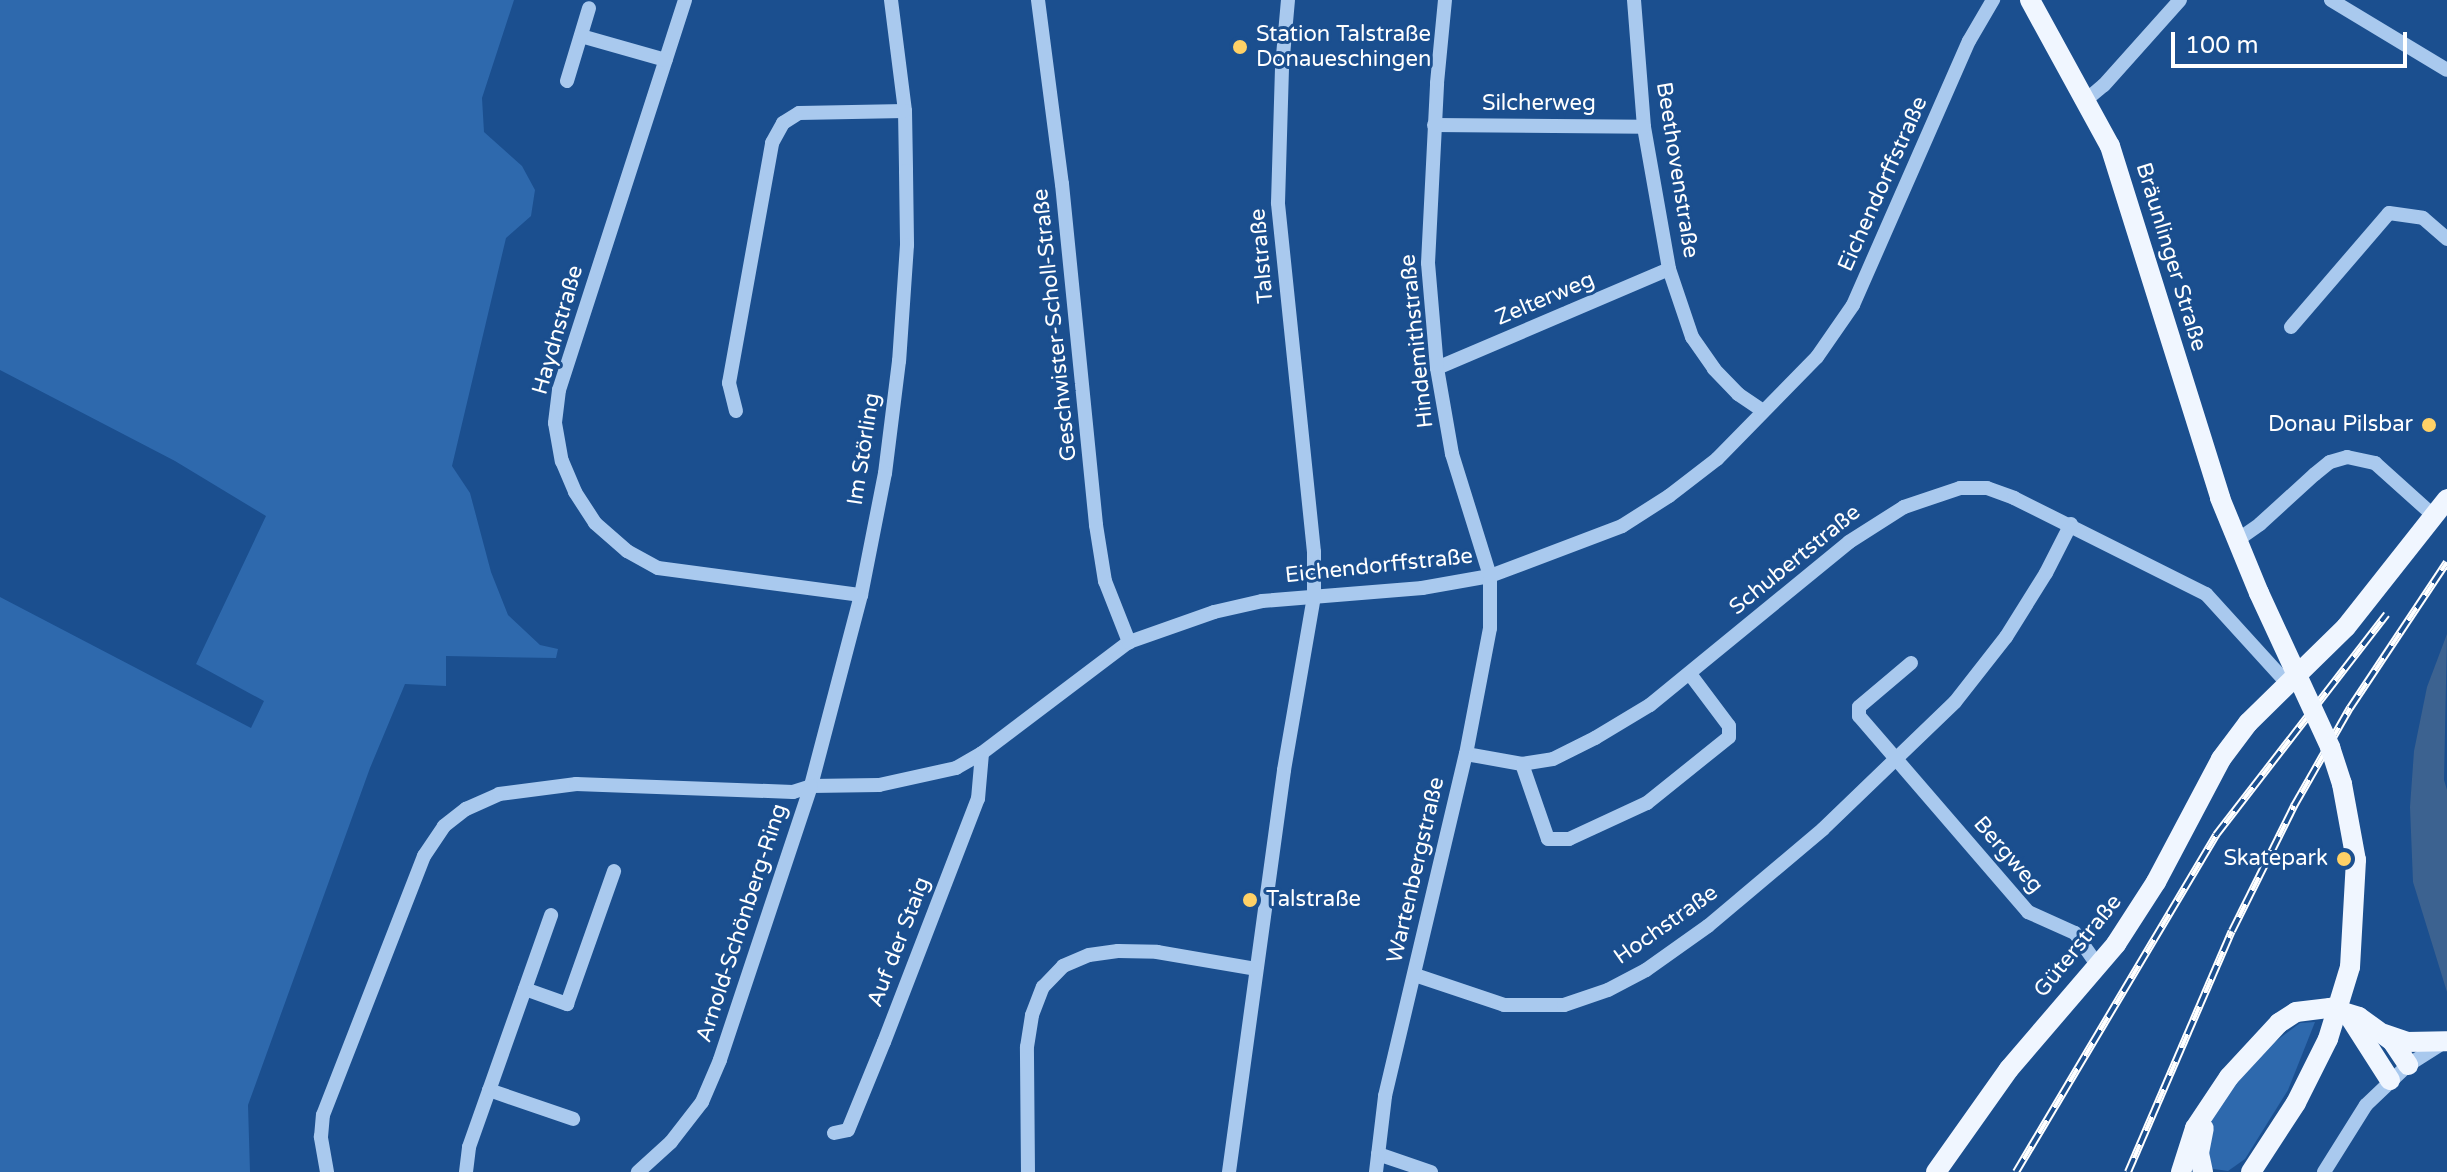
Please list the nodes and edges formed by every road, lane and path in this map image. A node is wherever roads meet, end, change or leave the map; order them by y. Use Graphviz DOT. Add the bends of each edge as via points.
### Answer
graph roads {
  1 [pos="685,0"];
  2 [pos="891,0"];
  3 [pos="1038,0"];
  4 [pos="1288,0"];
  5 [pos="1445,0"];
  6 [pos="1634,0"];
  7 [pos="1993,0"];
  8 [pos="2030,0"];
  9 [pos="2180,0"];
  10 [pos="2331,0"];
  11 [pos="589,8"];
  12 [pos="581,36"];
  13 [pos="666,60"];
  14 [pos="2447,70"];
  15 [pos="567,81"];
  16 [pos="2086,100"];
  17 [pos="905,111"];
  18 [pos="1434,125"];
  19 [pos="1644,127"];
  20 [pos="2447,239"];
  21 [pos="1669,269"];
  22 [pos="2291,327"];
  23 [pos="1437,368"];
  24 [pos="1762,410"];
  25 [pos="736,411"];
  26 [pos="2447,499"];
  27 [pos="2433,515"];
  28 [pos="2071,524"];
  29 [pos="2236,541"];
  30 [pos="1490,576"];
  31 [pos="861,595"];
  32 [pos="1314,597"];
  33 [pos="1129,642"];
  34 [pos="1911,663"];
  35 [pos="1690,674"];
  36 [pos="2286,682"];
  37 [pos="982,753"];
  38 [pos="1466,754"];
  39 [pos="1897,759"];
  40 [pos="1522,764"];
  41 [pos="811,786"];
  42 [pos="614,871"];
  43 [pos="551,915"];
  44 [pos="2097,964"];
  45 [pos="1256,969"];
  46 [pos="1415,975"];
  47 [pos="525,989"];
  48 [pos="2347,1013"];
  49 [pos="2384,1034"];
  50 [pos="2447,1041"];
  51 [pos="2408,1065"];
  52 [pos="2390,1080"];
  53 [pos="489,1090"];
  54 [pos="2214,1102"];
  55 [pos="573,1119"];
  56 [pos="834,1133"];
  57 [pos="2276,1133"];
  58 [pos="1378,1154"];
  59 [pos="327,1172"];
  60 [pos="466,1172"];
  61 [pos="638,1172"];
  62 [pos="1028,1172"];
  63 [pos="1229,1172"];
  64 [pos="1376,1172"];
  65 [pos="1431,1172"];
  66 [pos="1936,1172"];
  67 [pos="2181,1172"];
  68 [pos="2203,1172"];
  69 [pos="2241,1172"];
  70 [pos="2251,1172"];
  71 [pos="2324,1172"];
  1 -- 13 [label="street, Haydnstraße"];
  2 -- 17 [label="street, Im Störling"];
  3 -- 33 [label="street, Geschwister-Scholl-Straße" via="1096,525 1105,581"];
  4 -- 32 [label="street, Talstraße" via="1278,203 1314,552"];
  5 -- 18 [label="street, Hindemithstraße"];
  6 -- 19 [label="street, Beethovenstraße"];
  7 -- 24 [label="street, Eichendorffstraße" via="1969,41 1853,305 1817,357"];
  8 -- 16 [label="main road, Bräunlinger Straße"];
  9 -- 16 [label="street"];
  10 -- 14 [label="street"];
  11 -- 12 [label="street"];
  12 -- 13 [label="street"];
  12 -- 15 [label="street"];
  13 -- 31 [label="street, Haydnstraße" via="559,390 555,423 562,461 595,523 627,551 658,568"];
  16 -- 29 [label="main road, Bräunlinger Straße" via="2120,172"];
  17 -- 25 [label="street" via="799,113 783,123 772,143 729,383"];
  17 -- 31 [label="street, Im Störling" via="907,245 899,361 885,473"];
  18 -- 19 [label="street, Silcherweg"];
  18 -- 23 [label="street, Hindemithstraße" via="1428,263"];
  19 -- 21 [label="street, Beethovenstraße"];
  20 -- 22 [label="street" via="2423,218 2389,213"];
  21 -- 23 [label="street, Zelterweg"];
  21 -- 24 [label="street, Beethovenstraße" via="1692,337 1714,369"];
  23 -- 30 [label="street, Hindemithstraße" via="1452,454"];
  24 -- 30 [label="street, Eichendorffstraße" via="1717,459 1622,526"];
  26 -- 27 [label="main road, Güterstraße"];
  27 -- 29 [label="street" via="2375,463 2347,457 2330,462"];
  27 -- 36 [label="main road, Güterstraße" via="2374,594"];
  28 -- 35 [label="street, Schubertstraße" via="1987,488 1929,496 1849,542"];
  28 -- 36 [label="street, Schubertstraße" via="2206,594"];
  28 -- 39 [label="street, Hochstraße" via="2006,637 1955,702"];
  29 -- 57 [label="main road, Bräunlinger Straße, bridge" via="2330,747 2356,860 2350,967 2328,1039"];
  30 -- 32 [label="street, Eichendorffstraße"];
  30 -- 38 [label="street, Wartenbergstraße" via="1490,628"];
  31 -- 41 [label="street, Im Störling"];
  32 -- 33 [label="street, Eichendorffstraße" via="1214,612"];
  32 -- 45 [label="street, Talstraße"];
  33 -- 37 [label="street, Eichendorffstraße"];
  34 -- 39 [label="street" via="1859,707 1859,716"];
  35 -- 40 [label="street, Schubertstraße" via="1595,738 1553,759"];
  35 -- 40 [label="street" via="1729,726 1729,737 1647,803 1569,839 1548,839"];
  36 -- 44 [label="main road, Güterstraße" via="2221,759 2136,915"];
  37 -- 41 [label="street, Eichendorffstraße" via="956,768 918,778 879,785"];
  37 -- 56 [label="street, Auf der Staig" via="978,799 884,1042 848,1130"];
  38 -- 40 [label="street, Schubertstraße"];
  38 -- 46 [label="street, Wartenbergstraße"];
  39 -- 44 [label="street, Bergweg" via="2028,912 2075,933"];
  39 -- 46 [label="street, Hochstraße" via="1708,926 1608,990 1564,1005 1504,1005"];
  41 -- 59 [label="street, Arnold-Schönberg-Ring" via="793,792 576,784 499,794 444,826 424,856 323,1115"];
  41 -- 61 [label="street, Arnold-Schönberg-Ring" via="702,1102 671,1142"];
  42 -- 47 [label="street" via="567,1004"];
  43 -- 47 [label="street"];
  44 -- 66 [label="main road, Güterstraße" via="2009,1069"];
  45 -- 62 [label="street" via="1157,952 1118,951 1063,966 1043,987 1030,1025"];
  45 -- 63 [label="street, Talstraße"];
  46 -- 58 [label="street, Wartenbergstraße" via="1385,1096"];
  47 -- 53 [label="street"];
  48 -- 49 [label="main road"];
  48 -- 52 [label="main road"];
  48 -- 54 [label="main road" via="2315,1007 2279,1023 2229,1077"];
  49 -- 50 [label="main road" via="2407,1042"];
  49 -- 51 [label="main road"];
  50 -- 51 [label="street"];
  51 -- 52 [label="street"];
  52 -- 71 [label="street" via="2349,1127"];
  53 -- 55 [label="street"];
  53 -- 60 [label="street"];
  54 -- 67 [label="main road" via="2195,1128"];
  54 -- 68 [label="main road" via="2202,1131"];
  57 -- 69 [label="main road"];
  57 -- 70 [label="main road"];
  58 -- 64 [label="street, Wartenbergstraße"];
  58 -- 65 [label="street"];
}
